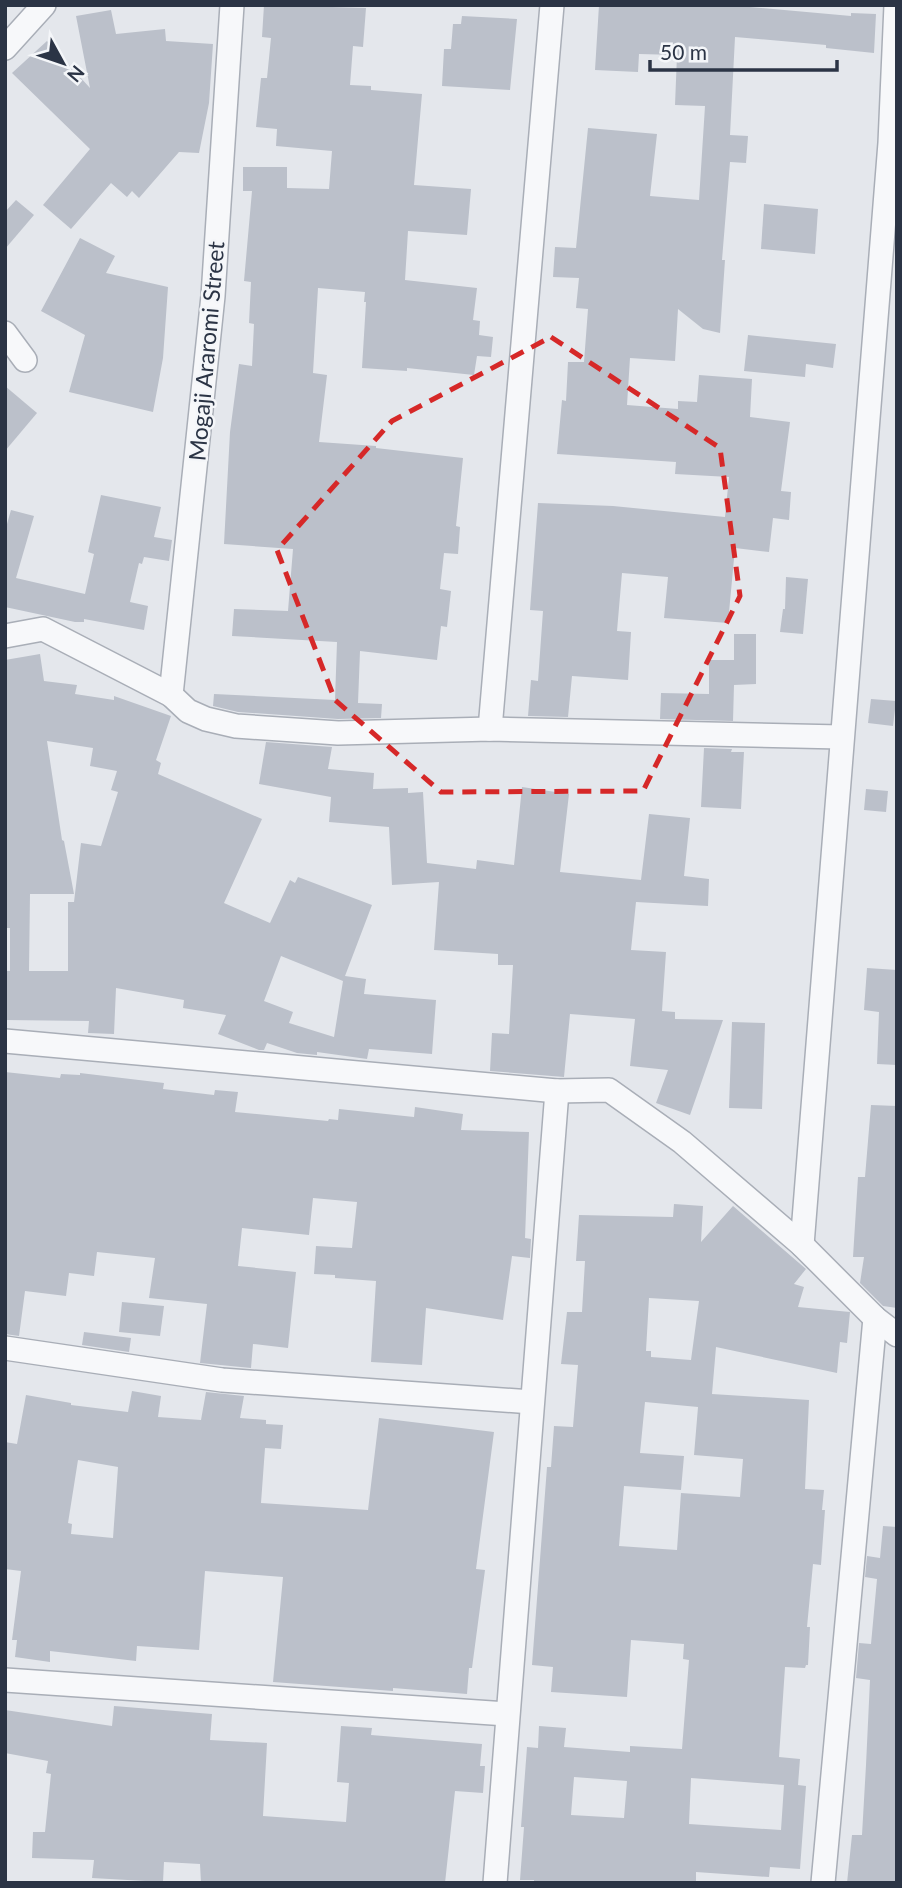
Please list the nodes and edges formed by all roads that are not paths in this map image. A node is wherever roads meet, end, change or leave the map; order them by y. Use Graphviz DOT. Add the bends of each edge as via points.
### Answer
graph roads {
  1 [pos="44,5"];
  2 [pos="232,5"];
  3 [pos="552,5"];
  4 [pos="896,5"];
  5 [pos="5,48"];
  6 [pos="893,143"];
  7 [pos="5,332"];
  8 [pos="25,360"];
  9 [pos="5,636"];
  10 [pos="171,695"];
  11 [pos="490,729"];
  12 [pos="841,737"];
  13 [pos="5,1041"];
  14 [pos="557,1091"];
  15 [pos="802,1245"];
  16 [pos="875,1318"];
  17 [pos="897,1335"];
  18 [pos="5,1348"];
  19 [pos="532,1402"];
  20 [pos="5,1681"];
  21 [pos="507,1714"];
  22 [pos="495,1883"];
  23 [pos="823,1883"];
  1 -- 5 [label="street"];
  2 -- 10 [label="street, Mogaji Araromi Street" via="213,296"];
  3 -- 11 [label="street"];
  4 -- 6 [label="street"];
  6 -- 12 [label="street"];
  7 -- 8 [label="street"];
  9 -- 10 [label="street" via="43,629"];
  10 -- 11 [label="street" via="188,711 236,726 338,733"];
  11 -- 12 [label="street"];
  12 -- 15 [label="street"];
  13 -- 14 [label="street"];
  14 -- 15 [label="street" via="609,1090 682,1142"];
  14 -- 19 [label="street"];
  15 -- 16 [label="street"];
  16 -- 17 [label="street"];
  16 -- 23 [label="street"];
  18 -- 19 [label="street" via="222,1380"];
  19 -- 21 [label="street"];
  20 -- 21 [label="street"];
  21 -- 22 [label="street"];
}
